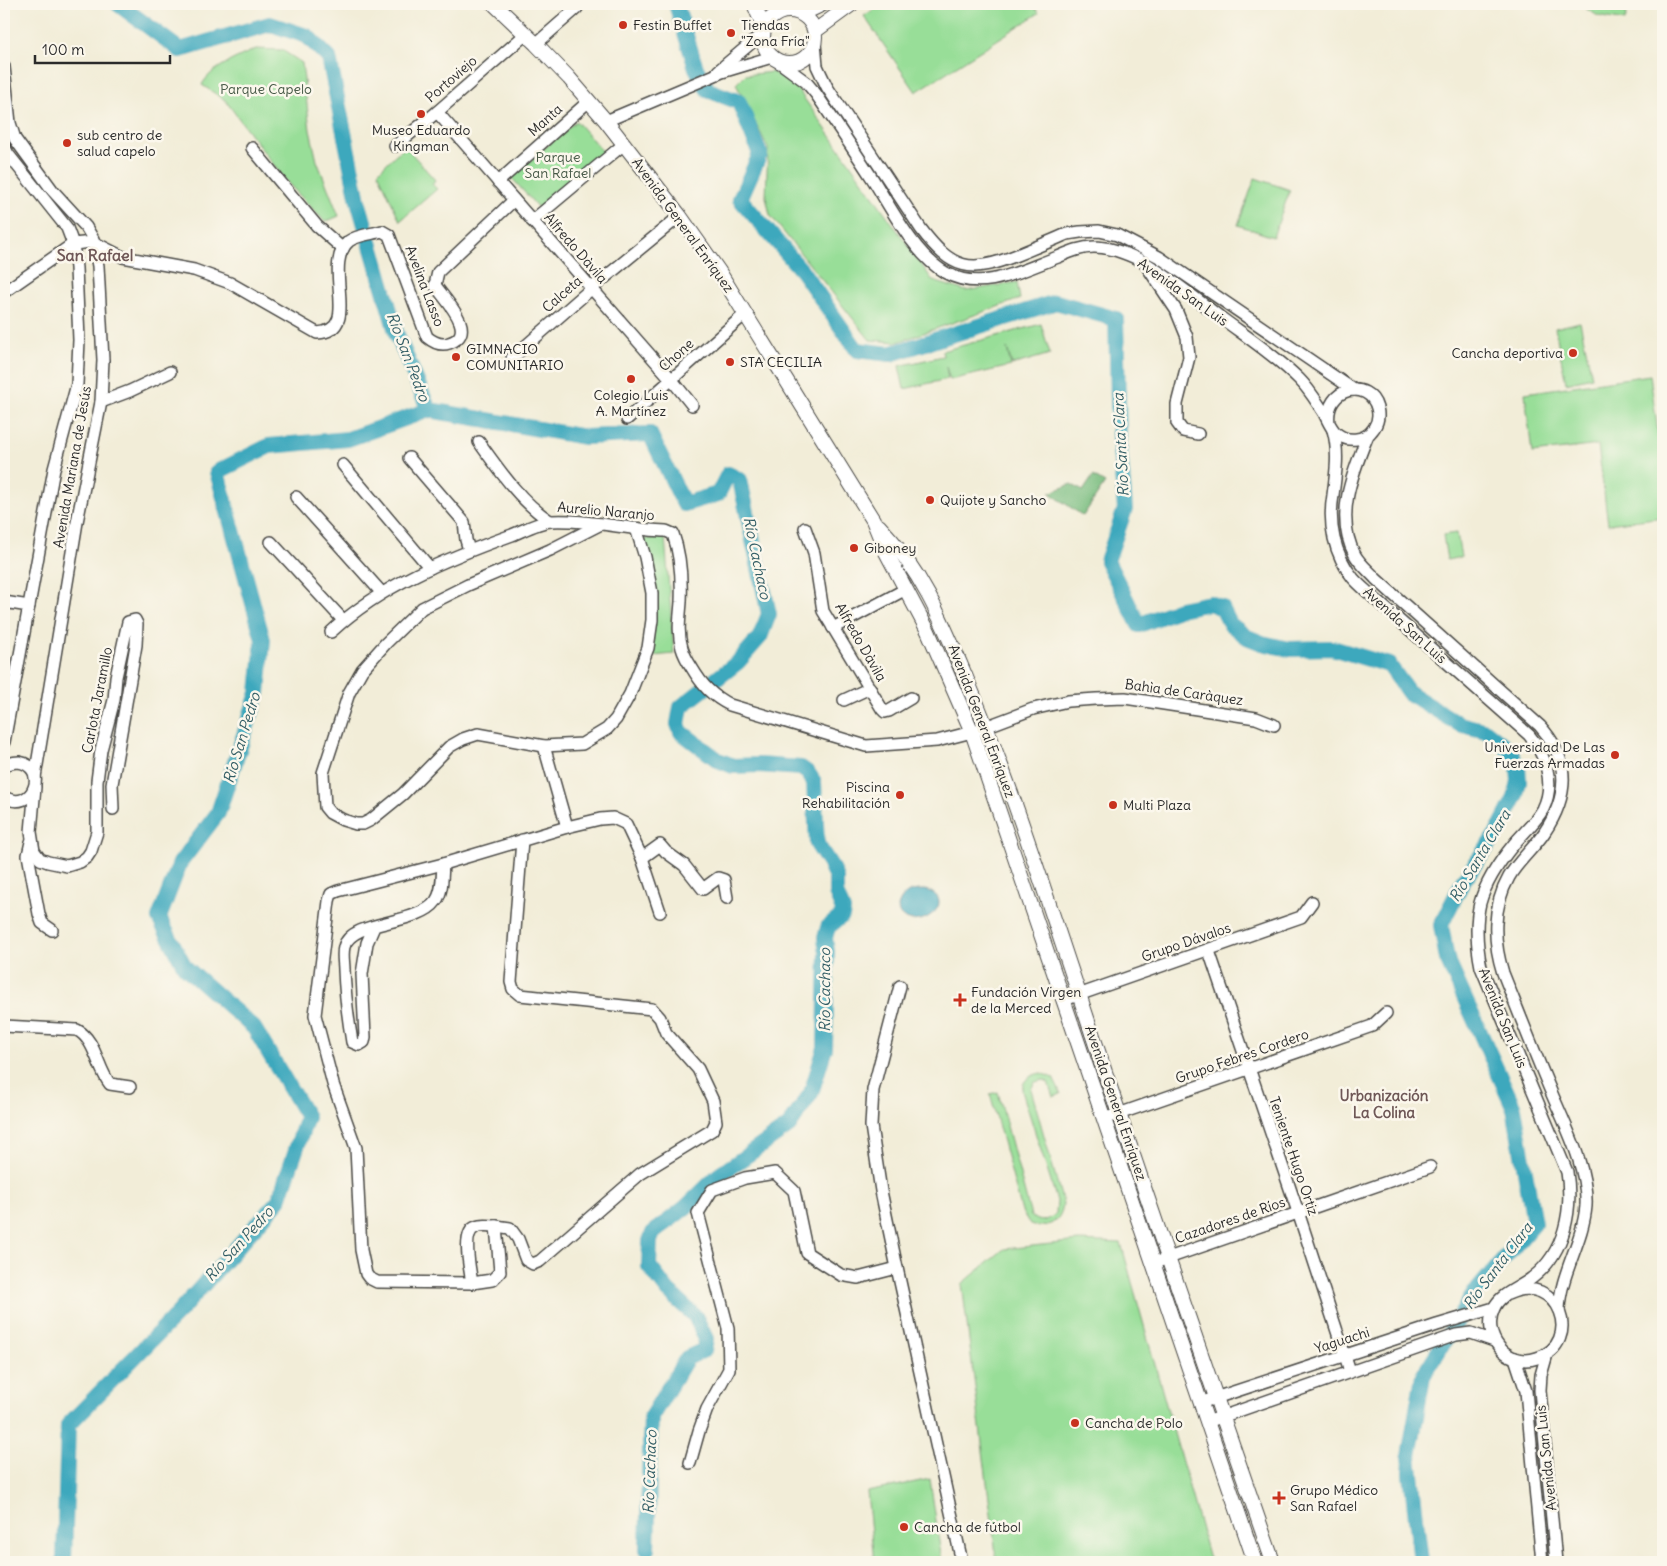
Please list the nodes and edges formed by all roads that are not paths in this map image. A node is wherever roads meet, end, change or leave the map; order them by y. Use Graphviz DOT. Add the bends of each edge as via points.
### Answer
graph roads {
  1 [pos="494,4"];
  2 [pos="754,4"];
  3 [pos="823,4"];
  4 [pos="852,4"];
  5 [pos="577,8"];
  6 [pos="790,9"];
  7 [pos="763,31"];
  8 [pos="526,34"];
  9 [pos="815,37"];
  10 [pos="536,44"];
  11 [pos="776,60"];
  12 [pos="4,67"];
  13 [pos="710,77"];
  14 [pos="589,101"];
  15 [pos="437,112"];
  16 [pos="606,121"];
  17 [pos="624,144"];
  18 [pos="4,146"];
  19 [pos="395,146"];
  20 [pos="867,146"];
  21 [pos="252,148"];
  22 [pos="856,154"];
  23 [pos="498,182"];
  24 [pos="514,200"];
  25 [pos="680,216"];
  26 [pos="532,221"];
  27 [pos="93,242"];
  28 [pos="73,244"];
  29 [pos="343,249"];
  30 [pos="1145,264"];
  31 [pos="592,288"];
  32 [pos="4,292"];
  33 [pos="745,314"];
  34 [pos="512,358"];
  35 [pos="170,372"];
  36 [pos="672,380"];
  37 [pos="1354,390"];
  38 [pos="100,402"];
  39 [pos="692,405"];
  40 [pos="627,419"];
  41 [pos="1331,426"];
  42 [pos="1198,434"];
  43 [pos="1368,435"];
  44 [pos="478,442"];
  45 [pos="409,458"];
  46 [pos="344,465"];
  47 [pos="296,497"];
  48 [pos="873,520"];
  49 [pos="550,521"];
  50 [pos="601,524"];
  51 [pos="636,528"];
  52 [pos="804,528"];
  53 [pos="271,542"];
  54 [pos="469,550"];
  55 [pos="430,568"];
  56 [pos="906,588"];
  57 [pos="382,594"];
  58 [pos="4,602"];
  59 [pos="29,606"];
  60 [pos="343,620"];
  61 [pos="833,628"];
  62 [pos="331,632"];
  63 [pos="870,688"];
  64 [pos="911,698"];
  65 [pos="844,700"];
  66 [pos="977,702"];
  67 [pos="963,708"];
  68 [pos="1274,725"];
  69 [pos="986,726"];
  70 [pos="972,732"];
  71 [pos="4,742"];
  72 [pos="544,746"];
  73 [pos="4,766"];
  74 [pos="35,782"];
  75 [pos="4,797"];
  76 [pos="18,801"];
  77 [pos="113,809"];
  78 [pos="4,810"];
  79 [pos="567,827"];
  80 [pos="31,836"];
  81 [pos="522,840"];
  82 [pos="1029,845"];
  83 [pos="1014,851"];
  84 [pos="642,858"];
  85 [pos="443,864"];
  86 [pos="727,898"];
  87 [pos="1312,902"];
  88 [pos="660,912"];
  89 [pos="374,927"];
  90 [pos="52,930"];
  91 [pos="1209,951"];
  92 [pos="900,986"];
  93 [pos="1079,994"];
  94 [pos="1064,1000"];
  95 [pos="1386,1013"];
  96 [pos="4,1026"];
  97 [pos="1250,1070"];
  98 [pos="130,1087"];
  99 [pos="1119,1115"];
  100 [pos="1104,1119"];
  101 [pos="1430,1167"];
  102 [pos="1298,1212"];
  103 [pos="496,1226"];
  104 [pos="1169,1258"];
  105 [pos="1154,1263"];
  106 [pos="897,1268"];
  107 [pos="472,1283"];
  108 [pos="1508,1294"];
  109 [pos="1494,1308"];
  110 [pos="1559,1310"];
  111 [pos="1494,1341"];
  112 [pos="1547,1354"];
  113 [pos="1344,1355"];
  114 [pos="1515,1358"];
  115 [pos="1350,1371"];
  116 [pos="1216,1398"];
  117 [pos="1200,1403"];
  118 [pos="1223,1416"];
  119 [pos="1207,1422"];
  120 [pos="690,1463"];
  121 [pos="962,1562"];
  122 [pos="1255,1562"];
  123 [pos="1273,1562"];
  124 [pos="1542,1562"];
  125 [pos="1556,1562"];
  1 -- 8 [label="main road, Avenida General Enríquez"];
  2 -- 7 [label="main road"];
  3 -- 6 [label="main road"];
  4 -- 9 [label="main road"];
  5 -- 10 [label="street"];
  6 -- 7 [label="main road" via="770,19"];
  6 -- 9 [label="main road" via="811,21"];
  7 -- 11 [label="main road" via="766,51"];
  7 -- 13 [label="street"];
  8 -- 10 [label="main road, Avenida General Enríquez"];
  8 -- 15 [label="street, Portoviejo"];
  9 -- 11 [label="main road" via="808,56 802,60 794,63"];
  9 -- 20 [label="street, Avenida San Luis" via="820,74"];
  10 -- 14 [label="main road, Avenida General Enríquez"];
  11 -- 13 [label="street" via="741,66"];
  11 -- 22 [label="street, Avenida San Luis" via="811,88"];
  12 -- 27 [label="street, Avenida Mariana de Jesús" via="10,123 15,139 86,227"];
  13 -- 16 [label="street"];
  14 -- 16 [label="main road, Avenida General Enríquez"];
  14 -- 23 [label="street, Manta"];
  15 -- 19 [label="street, Portoviejo"];
  15 -- 23 [label="street, Alfredo Dàvila"];
  16 -- 17 [label="main road, Avenida General Enríquez"];
  17 -- 25 [label="main road, Avenida General Enríquez"];
  17 -- 26 [label="street"];
  18 -- 28 [label="street, Avenida Mariana de Jesús" via="67,228"];
  20 -- 22 [label="street"];
  20 -- 37 [label="street, Avenida San Luis" via="934,245 960,264 988,265 1067,234 1099,232 1117,235 1160,257"];
  21 -- 29 [label="street" via="317,226"];
  22 -- 30 [label="street, Avenida San Luis" via="915,246 937,268 957,278 992,280 1093,247 1122,253"];
  23 -- 24 [label="street, Alfredo Dàvila"];
  24 -- 26 [label="street, Alfredo Dàvila"];
  24 -- 29 [label="street, Avelina Lasso" via="438,272 436,285 462,326 462,332 451,343 433,342 428,337 389,235 382,231 356,238"];
  25 -- 31 [label="street, Calceta"];
  25 -- 33 [label="main road, Avenida General Enríquez"];
  26 -- 31 [label="street, Alfredo Dàvila"];
  27 -- 28 [label="street"];
  27 -- 29 [label="street" via="123,257 194,270 230,283 317,333 326,332 338,319 341,307 337,269"];
  27 -- 38 [label="street, Avenida Mariana de Jesús" via="98,266 103,360"];
  28 -- 32 [label="street"];
  28 -- 59 [label="street, Avenida Mariana de Jesús" via="80,362 54,469"];
  30 -- 41 [label="street, Avenida San Luis" via="1280,362 1313,395"];
  30 -- 42 [label="street" via="1176,310 1187,337 1189,357 1177,404 1177,423 1183,430"];
  31 -- 34 [label="street, Calceta"];
  31 -- 36 [label="street, Alfredo Dàvila"];
  33 -- 36 [label="street, Chone"];
  33 -- 48 [label="main road, Avenida General Enríquez"];
  35 -- 38 [label="street"];
  36 -- 39 [label="street, Alfredo Dàvila"];
  36 -- 40 [label="street, Chone"];
  37 -- 41 [label="street" via="1338,394 1333,400 1329,407"];
  37 -- 43 [label="street" via="1368,395 1377,407 1377,422"];
  38 -- 74 [label="street, Avenida Mariana de Jesús"];
  41 -- 43 [label="street" via="1346,439"];
  41 -- 108 [label="street, Avenida San Luis" via="1337,449 1330,524 1345,566 1375,599 1528,735 1539,746 1546,762 1549,785 1544,807 1498,864 1480,903 1478,917 1477,943 1481,967 1567,1172 1570,1188 1567,1222 1550,1260 1533,1278"];
  43 -- 110 [label="street, Avenida San Luis" via="1353,473 1345,512 1356,556 1376,579 1540,726 1554,745 1563,767 1560,806 1544,834 1509,877 1498,907 1495,931 1502,973 1578,1157 1585,1190 1586,1206"];
  44 -- 49 [label="street" via="536,512"];
  45 -- 54 [label="street" via="464,522"];
  46 -- 55 [label="street"];
  47 -- 57 [label="street"];
  48 -- 56 [label="main road, Avenida General Enríquez"];
  48 -- 66 [label="main road, Avenida General Enríquez" via="897,545 921,581 943,622"];
  49 -- 50 [label="street, Aurelio Naranjo"];
  49 -- 54 [label="street, Aurelio Naranjo"];
  50 -- 51 [label="street, Aurelio Naranjo"];
  50 -- 72 [label="street" via="422,608 386,642 362,670 350,693 323,773 325,807 343,820 364,824 403,794 449,748 478,734"];
  51 -- 70 [label="street, Aurelio Naranjo" via="673,534 679,553 681,602 678,618 682,648 700,683 716,697 730,705 866,746 937,741"];
  51 -- 72 [label="street" via="652,593 652,620 648,648 630,694 616,719 596,736 582,744"];
  52 -- 61 [label="street, Alfredo Dàvila" via="814,553 823,611"];
  53 -- 60 [label="street"];
  54 -- 55 [label="street, Aurelio Naranjo"];
  55 -- 57 [label="street, Aurelio Naranjo"];
  56 -- 61 [label="street"];
  56 -- 67 [label="main road, Avenida General Enríquez"];
  57 -- 60 [label="street, Aurelio Naranjo"];
  58 -- 59 [label="street"];
  59 -- 71 [label="street, Avenida Mariana de Jesús"];
  60 -- 62 [label="street, Aurelio Naranjo"];
  61 -- 63 [label="street, Alfredo Dàvila"];
  63 -- 64 [label="street, Alfredo Dàvila" via="885,712"];
  63 -- 65 [label="street"];
  66 -- 67 [label="main road"];
  66 -- 69 [label="main road, Avenida General Enríquez"];
  67 -- 70 [label="main road, Avenida General Enríquez"];
  68 -- 69 [label="street, Bahìa de Caràquez" via="1256,718 1126,698 1068,701"];
  69 -- 70 [label="street, Bahìa de Caràquez"];
  69 -- 82 [label="main road, Avenida General Enríquez"];
  70 -- 83 [label="main road, Avenida General Enríquez"];
  72 -- 79 [label="street"];
  73 -- 74 [label="street" via="14,762 28,766"];
  74 -- 76 [label="street" via="31,794"];
  74 -- 80 [label="street"];
  75 -- 76 [label="street"];
  76 -- 78 [label="street"];
  76 -- 80 [label="street" via="23,806"];
  77 -- 80 [label="street, Carlota Jaramillo" via="112,784 136,644 138,624 135,620 128,622 101,750 97,832 91,851 80,862 67,866 57,864 40,859 34,851"];
  79 -- 81 [label="street"];
  79 -- 84 [label="street" via="613,818 626,824"];
  80 -- 90 [label="street" via="28,855 39,914 42,923"];
  81 -- 85 [label="street"];
  81 -- 103 [label="street" via="513,989 520,995 652,1009 666,1033 698,1069 713,1101 716,1122 712,1130 640,1174 540,1261 533,1264 526,1260 510,1228"];
  82 -- 83 [label="main road"];
  82 -- 93 [label="main road, Avenida General Enríquez"];
  83 -- 94 [label="main road, Avenida General Enríquez"];
  84 -- 86 [label="street" via="660,846 684,865 703,889 718,878 724,880"];
  84 -- 88 [label="street"];
  85 -- 89 [label="street" via="440,892 432,905 423,912"];
  85 -- 107 [label="street" via="331,894 315,1015 333,1084 356,1148 361,1250 366,1274 377,1282"];
  87 -- 91 [label="street, Grupo Dávalos" via="1301,917"];
  89 -- 89 [label="street" via="355,933 343,948 352,1042 359,1045 365,1038 362,974 367,943"];
  91 -- 93 [label="street, Grupo Dávalos"];
  91 -- 97 [label="street, Teniente Hugo Ortiz"];
  92 -- 106 [label="street" via="873,1090 871,1126"];
  93 -- 94 [label="street, Grupo Dávalos"];
  93 -- 99 [label="main road, Avenida General Enríquez"];
  94 -- 100 [label="main road, Avenida General Enríquez"];
  95 -- 97 [label="street, Grupo Febres Cordero" via="1372,1026"];
  96 -- 98 [label="street" via="77,1030 84,1034 110,1084"];
  97 -- 99 [label="street, Grupo Febres Cordero"];
  97 -- 102 [label="street, Teniente Hugo Ortiz"];
  99 -- 100 [label="street, Grupo Febres Cordero"];
  99 -- 104 [label="main road, Avenida General Enríquez"];
  100 -- 105 [label="main road, Avenida General Enríquez"];
  101 -- 102 [label="street, Cazadores de Ríos"];
  102 -- 104 [label="street, Cazadores de Ríos"];
  102 -- 113 [label="street, Teniente Hugo Ortiz"];
  103 -- 107 [label="street" via="500,1272 492,1280"];
  103 -- 107 [label="street" via="478,1226 467,1237"];
  104 -- 105 [label="street, Cazadores de Ríos"];
  104 -- 116 [label="main road, Avenida General Enríquez"];
  105 -- 117 [label="main road, Avenida General Enríquez"];
  106 -- 120 [label="street" via="858,1278 841,1275 807,1254 794,1191 775,1173 745,1178 712,1190 698,1213 728,1328 730,1369 707,1409"];
  106 -- 121 [label="street"];
  108 -- 109 [label="street"];
  108 -- 110 [label="street" via="1524,1288 1541,1292 1555,1302"];
  109 -- 111 [label="street" via="1491,1325"];
  109 -- 113 [label="street, Yaguachi"];
  110 -- 112 [label="street" via="1562,1330"];
  111 -- 114 [label="street" via="1504,1353"];
  111 -- 115 [label="street" via="1471,1333 1456,1335"];
  112 -- 114 [label="street" via="1526,1360"];
  112 -- 125 [label="street, Avenida San Luis" via="1540,1390"];
  113 -- 115 [label="street, Teniente Hugo Ortiz"];
  113 -- 116 [label="street, Yaguachi"];
  114 -- 124 [label="street, Avenida San Luis" via="1526,1391"];
  115 -- 118 [label="street"];
  116 -- 117 [label="street, Yaguachi"];
  116 -- 118 [label="main road, Avenida General Enríquez"];
  117 -- 119 [label="main road, Avenida General Enríquez"];
  118 -- 119 [label="street"];
  118 -- 123 [label="main road, Avenida General Enríquez"];
  119 -- 122 [label="main road, Avenida General Enríquez"];
}
